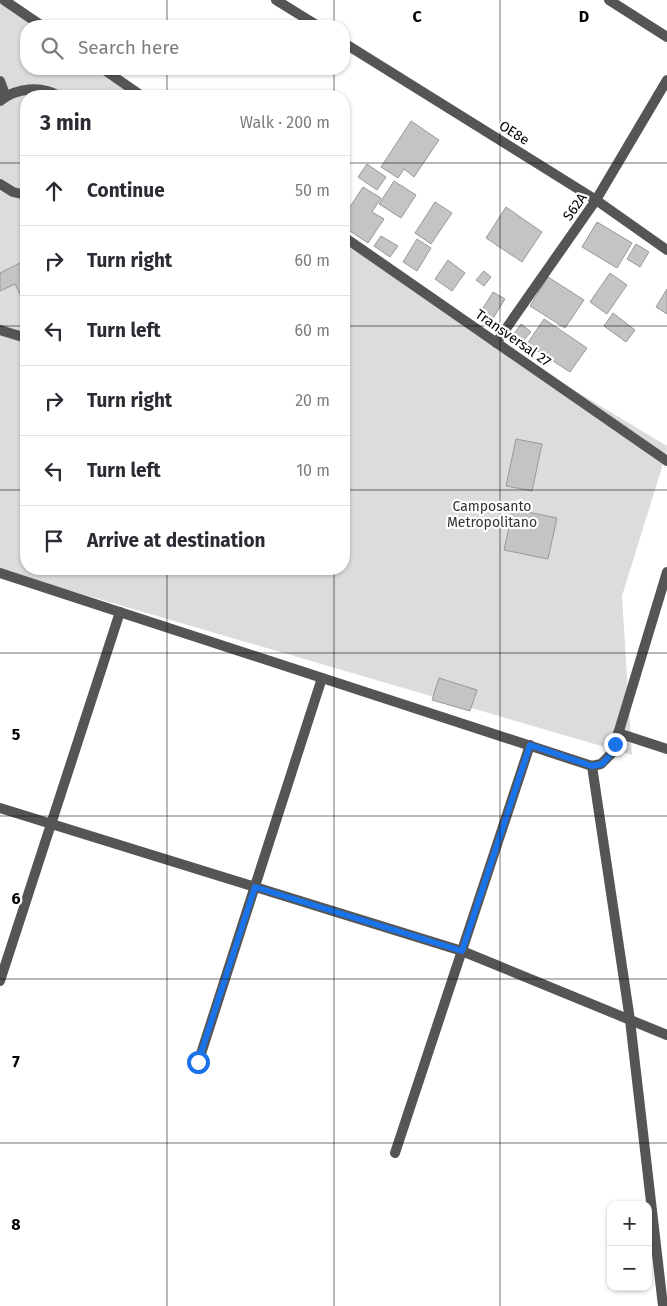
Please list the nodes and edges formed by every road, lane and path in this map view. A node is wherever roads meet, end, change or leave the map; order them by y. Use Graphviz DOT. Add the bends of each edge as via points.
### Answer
graph roads {
  1 [pos="4,0"];
  2 [pos="276,0"];
  3 [pos="609,0"];
  4 [pos="33,20"];
  5 [pos="308,20"];
  6 [pos="667,37"];
  7 [pos="350,47"];
  8 [pos="112,75"];
  9 [pos="667,80"];
  10 [pos="0,81"];
  11 [pos="22,90"];
  12 [pos="43,90"];
  13 [pos="133,90"];
  14 [pos="20,91"];
  15 [pos="3,99"];
  16 [pos="0,184"];
  17 [pos="20,194"];
  18 [pos="596,200"];
  19 [pos="350,241"];
  20 [pos="667,250"];
  21 [pos="0,330"];
  22 [pos="20,336"];
  23 [pos="496,343"];
  24 [pos="667,461"];
  25 [pos="667,572"];
  26 [pos="0,573"];
  27 [pos="120,612"];
  28 [pos="322,678"];
  29 [pos="618,733"];
  30 [pos="530,745"];
  31 [pos="667,749"];
  32 [pos="592,766"];
  33 [pos="0,808"];
  34 [pos="50,823"];
  35 [pos="255,887"];
  36 [pos="462,951"];
  37 [pos="0,980"];
  38 [pos="630,1020"];
  39 [pos="667,1036"];
  40 [pos="198,1062"];
  41 [pos="395,1153"];
  42 [pos="663,1306"];
  1 -- 4 [label="street"];
  2 -- 5 [label="street"];
  3 -- 6 [label="street"];
  7 -- 18 [label="street, OE8e"];
  8 -- 13 [label="street"];
  9 -- 18 [label="street, S62A"];
  10 -- 15 [label="street"];
  11 -- 12 [label="street"];
  14 -- 15 [label="street"];
  16 -- 17 [label="street"];
  18 -- 20 [label="street, OE8e"];
  18 -- 23 [label="street, S62A"];
  19 -- 23 [label="street, Transversal 27"];
  21 -- 22 [label="street"];
  23 -- 24 [label="street, Transversal 27"];
  25 -- 29 [label="street"];
  26 -- 27 [label="street"];
  27 -- 28 [label="street"];
  27 -- 34 [label="street"];
  28 -- 30 [label="street"];
  28 -- 35 [label="street"];
  29 -- 31 [label="street"];
  29 -- 32 [label="street" via="611,754 602,764"];
  30 -- 32 [label="street"];
  30 -- 36 [label="street"];
  32 -- 38 [label="street"];
  33 -- 34 [label="street"];
  34 -- 35 [label="street"];
  34 -- 37 [label="street"];
  35 -- 36 [label="street"];
  35 -- 40 [label="street"];
  36 -- 38 [label="street"];
  36 -- 41 [label="street"];
  38 -- 39 [label="street"];
  38 -- 42 [label="street"];
}
